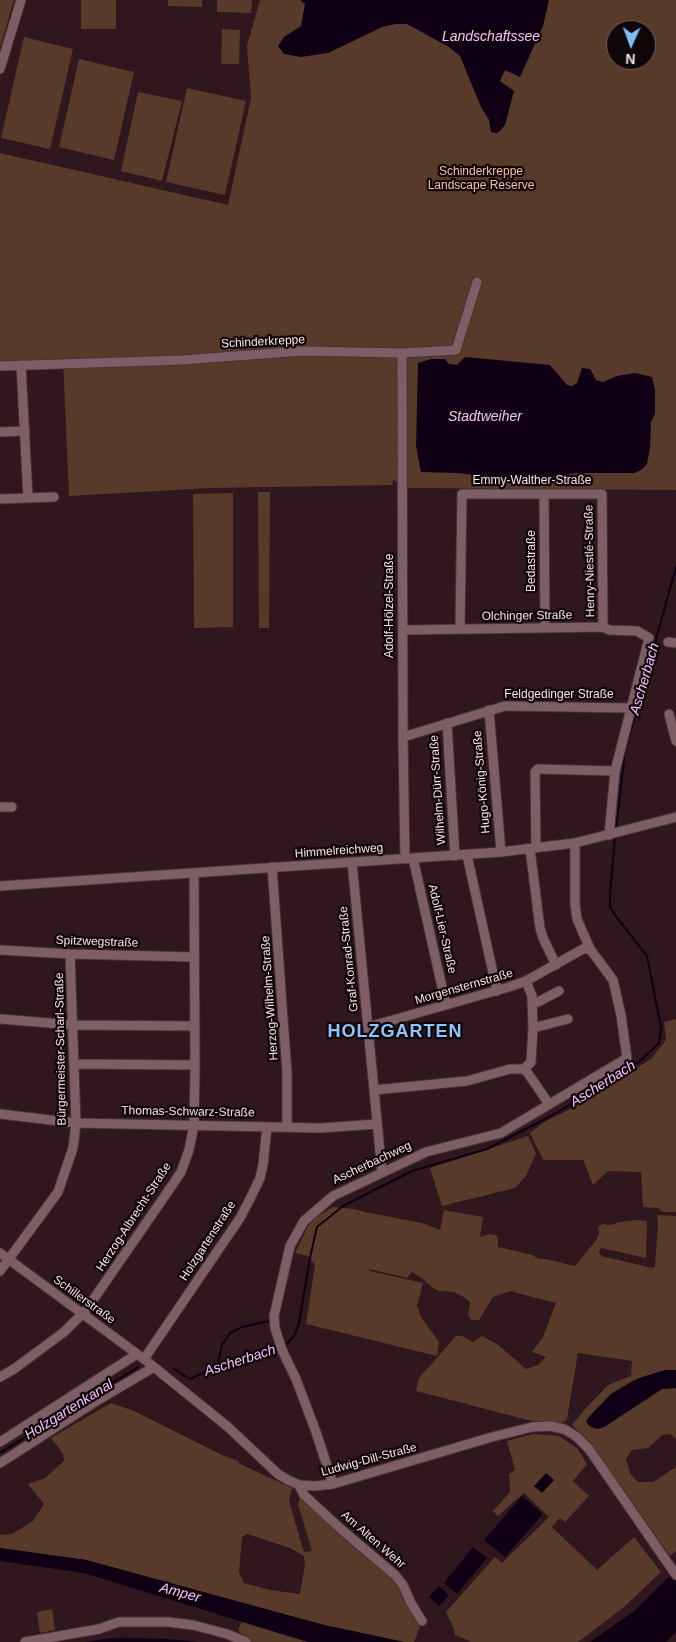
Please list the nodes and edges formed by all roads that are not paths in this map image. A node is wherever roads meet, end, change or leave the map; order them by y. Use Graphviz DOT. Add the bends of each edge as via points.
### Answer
graph roads {
  1 [pos="21,0"];
  2 [pos="0,70"];
  3 [pos="477,282"];
  4 [pos="402,353"];
  5 [pos="21,365"];
  6 [pos="0,366"];
  7 [pos="25,431"];
  8 [pos="0,432"];
  9 [pos="544,494"];
  10 [pos="602,494"];
  11 [pos="54,497"];
  12 [pos="28,498"];
  13 [pos="0,499"];
  14 [pos="603,627"];
  15 [pos="545,628"];
  16 [pos="460,629"];
  17 [pos="403,630"];
  18 [pos="630,708"];
  19 [pos="489,710"];
  20 [pos="669,714"];
  21 [pos="447,723"];
  22 [pos="403,737"];
  23 [pos="676,741"];
  24 [pos="615,771"];
  25 [pos="0,807"];
  26 [pos="12,807"];
  27 [pos="676,817"];
  28 [pos="614,833"];
  29 [pos="575,842"];
  30 [pos="533,848"];
  31 [pos="501,852"];
  32 [pos="467,855"];
  33 [pos="455,856"];
  34 [pos="409,858"];
  35 [pos="352,862"];
  36 [pos="272,867"];
  37 [pos="194,873"];
  38 [pos="0,886"];
  39 [pos="590,949"];
  40 [pos="0,950"];
  41 [pos="70,954"];
  42 [pos="194,957"];
  43 [pos="556,964"];
  44 [pos="526,981"];
  45 [pos="497,991"];
  46 [pos="558,991"];
  47 [pos="532,1002"];
  48 [pos="446,1005"];
  49 [pos="568,1019"];
  50 [pos="0,1020"];
  51 [pos="74,1025"];
  52 [pos="195,1026"];
  53 [pos="368,1027"];
  54 [pos="533,1028"];
  55 [pos="74,1064"];
  56 [pos="195,1066"];
  57 [pos="524,1070"];
  58 [pos="374,1090"];
  59 [pos="549,1104"];
  60 [pos="0,1114"];
  61 [pos="76,1123"];
  62 [pos="377,1124"];
  63 [pos="194,1125"];
  64 [pos="267,1127"];
  65 [pos="287,1127"];
  66 [pos="382,1173"];
  67 [pos="0,1253"];
  68 [pos="9,1260"];
  69 [pos="0,1271"];
  70 [pos="82,1314"];
  71 [pos="141,1357"];
  72 [pos="154,1367"];
  73 [pos="0,1377"];
  74 [pos="0,1442"];
  75 [pos="0,1463"];
  76 [pos="333,1484"];
  77 [pos="300,1485"];
  78 [pos="673,1571"];
  79 [pos="422,1621"];
  80 [pos="25,1642"];
  81 [pos="246,1642"];
  1 -- 2 [label="street"];
  3 -- 4 [label="street, Schinderkreppe" via="456,350"];
  4 -- 5 [label="street, Schinderkreppe" via="303,351 182,360"];
  4 -- 17 [label="street, Adolf-Hölzel-Straße"];
  5 -- 6 [label="street, Schinderkreppe"];
  5 -- 7 [label="street"];
  7 -- 8 [label="street"];
  7 -- 12 [label="street"];
  9 -- 10 [label="street, Emmy-Walther-Straße"];
  9 -- 15 [label="street, Bedastraße"];
  9 -- 16 [label="street, Emmy-Walther-Straße" via="462,494"];
  10 -- 14 [label="street, Henry-Niestlé-Straße"];
  11 -- 12 [label="street"];
  12 -- 13 [label="street"];
  14 -- 15 [label="street, Olchinger Straße"];
  14 -- 18 [label="street, Olchinger Straße" via="637,631 648,638"];
  15 -- 16 [label="street, Olchinger Straße"];
  16 -- 17 [label="street, Olchinger Straße"];
  17 -- 22 [label="street, Adolf-Hölzel-Straße"];
  18 -- 19 [label="street, Feldgedinger Straße" via="505,706"];
  18 -- 24 [label="street"];
  19 -- 21 [label="street, Feldgedinger Straße"];
  19 -- 31 [label="street, Hugo-König-Straße"];
  20 -- 23 [label="street"];
  21 -- 22 [label="street, Feldgedinger Straße"];
  21 -- 33 [label="street, Wilhelm-Dürr-Straße"];
  22 -- 34 [label="street, Adolf-Hölzel-Straße"];
  24 -- 28 [label="street"];
  24 -- 30 [label="street" via="538,769 535,772"];
  25 -- 26 [label="street"];
  27 -- 28 [label="street, Himmelreichweg"];
  28 -- 29 [label="street, Himmelreichweg"];
  29 -- 30 [label="street, Himmelreichweg"];
  29 -- 39 [label="street" via="577,919"];
  30 -- 31 [label="street, Himmelreichweg"];
  30 -- 43 [label="street" via="540,928"];
  31 -- 32 [label="street, Himmelreichweg"];
  32 -- 33 [label="street, Himmelreichweg"];
  32 -- 45 [label="street"];
  33 -- 34 [label="street, Himmelreichweg"];
  34 -- 35 [label="street, Himmelreichweg"];
  34 -- 48 [label="street, Adolf-Lier-Straße"];
  35 -- 36 [label="street, Himmelreichweg"];
  35 -- 53 [label="street, Graf-Konrad-Straße"];
  36 -- 37 [label="street, Himmelreichweg"];
  36 -- 65 [label="street, Herzog-Wilhelm-Straße" via="287,1064"];
  37 -- 38 [label="street, Himmelreichweg"];
  37 -- 42 [label="street, Herzog-Albrecht-Straße"];
  39 -- 43 [label="street, Morgensternstraße" via="583,949"];
  39 -- 59 [label="street, Ascherbachweg" via="612,980 627,1058"];
  40 -- 41 [label="street, Spitzwegstraße"];
  41 -- 42 [label="street, Spitzwegstraße"];
  41 -- 51 [label="street, Bürgermeister-Scharl-Straße"];
  42 -- 52 [label="street, Herzog-Albrecht-Straße"];
  43 -- 44 [label="street, Morgensternstraße"];
  44 -- 45 [label="street, Morgensternstraße"];
  44 -- 47 [label="street"];
  45 -- 48 [label="street, Morgensternstraße"];
  46 -- 47 [label="street"];
  47 -- 54 [label="street"];
  48 -- 53 [label="street, Morgensternstraße"];
  49 -- 54 [label="street"];
  50 -- 51 [label="street"];
  51 -- 52 [label="street"];
  51 -- 55 [label="street, Bürgermeister-Scharl-Straße"];
  52 -- 56 [label="street, Herzog-Albrecht-Straße"];
  53 -- 58 [label="street, Graf-Konrad-Straße"];
  54 -- 57 [label="street" via="531,1062"];
  55 -- 56 [label="street"];
  55 -- 61 [label="street, Bürgermeister-Scharl-Straße"];
  56 -- 63 [label="street, Herzog-Albrecht-Straße"];
  57 -- 58 [label="street" via="510,1069 467,1081"];
  57 -- 59 [label="street"];
  58 -- 62 [label="street, Graf-Konrad-Straße"];
  59 -- 66 [label="street, Ascherbachweg" via="501,1133 426,1152"];
  60 -- 61 [label="street, Thomas-Schwarz-Straße"];
  61 -- 63 [label="street, Thomas-Schwarz-Straße"];
  61 -- 68 [label="street, Bürgermeister-Scharl-Straße" via="73,1148 58,1192"];
  62 -- 65 [label="street, Thomas-Schwarz-Straße"];
  62 -- 66 [label="street, Graf-Konrad-Straße"];
  63 -- 64 [label="street, Thomas-Schwarz-Straße"];
  63 -- 70 [label="street, Herzog-Albrecht-Straße" via="190,1148 179,1174"];
  64 -- 65 [label="street, Thomas-Schwarz-Straße"];
  64 -- 71 [label="street, Holzgartenstraße" via="260,1178 240,1218"];
  66 -- 76 [label="street, Ascherbachweg" via="333,1196 304,1220 290,1246 274,1316 281,1347 306,1403"];
  67 -- 68 [label="street, Schillerstraße"];
  68 -- 69 [label="street, Bürgermeister-Scharl-Straße"];
  68 -- 70 [label="street, Schillerstraße"];
  70 -- 71 [label="street, Schillerstraße"];
  70 -- 73 [label="street, Herzog-Albrecht-Straße" via="64,1332"];
  71 -- 72 [label="street, Schillerstraße"];
  71 -- 74 [label="street"];
  72 -- 75 [label="street"];
  72 -- 77 [label="street, Ludwig-Dill-Straße" via="228,1427 272,1470"];
  76 -- 77 [label="street, Ludwig-Dill-Straße"];
  76 -- 78 [label="street, Ludwig-Dill-Straße" via="524,1429 538,1426 559,1428 573,1434 589,1450"];
  77 -- 79 [label="street, Am Alten Wehr" via="304,1495 389,1568 403,1585"];
  80 -- 81 [label="street" via="80,1633 119,1622 192,1625"];
}
